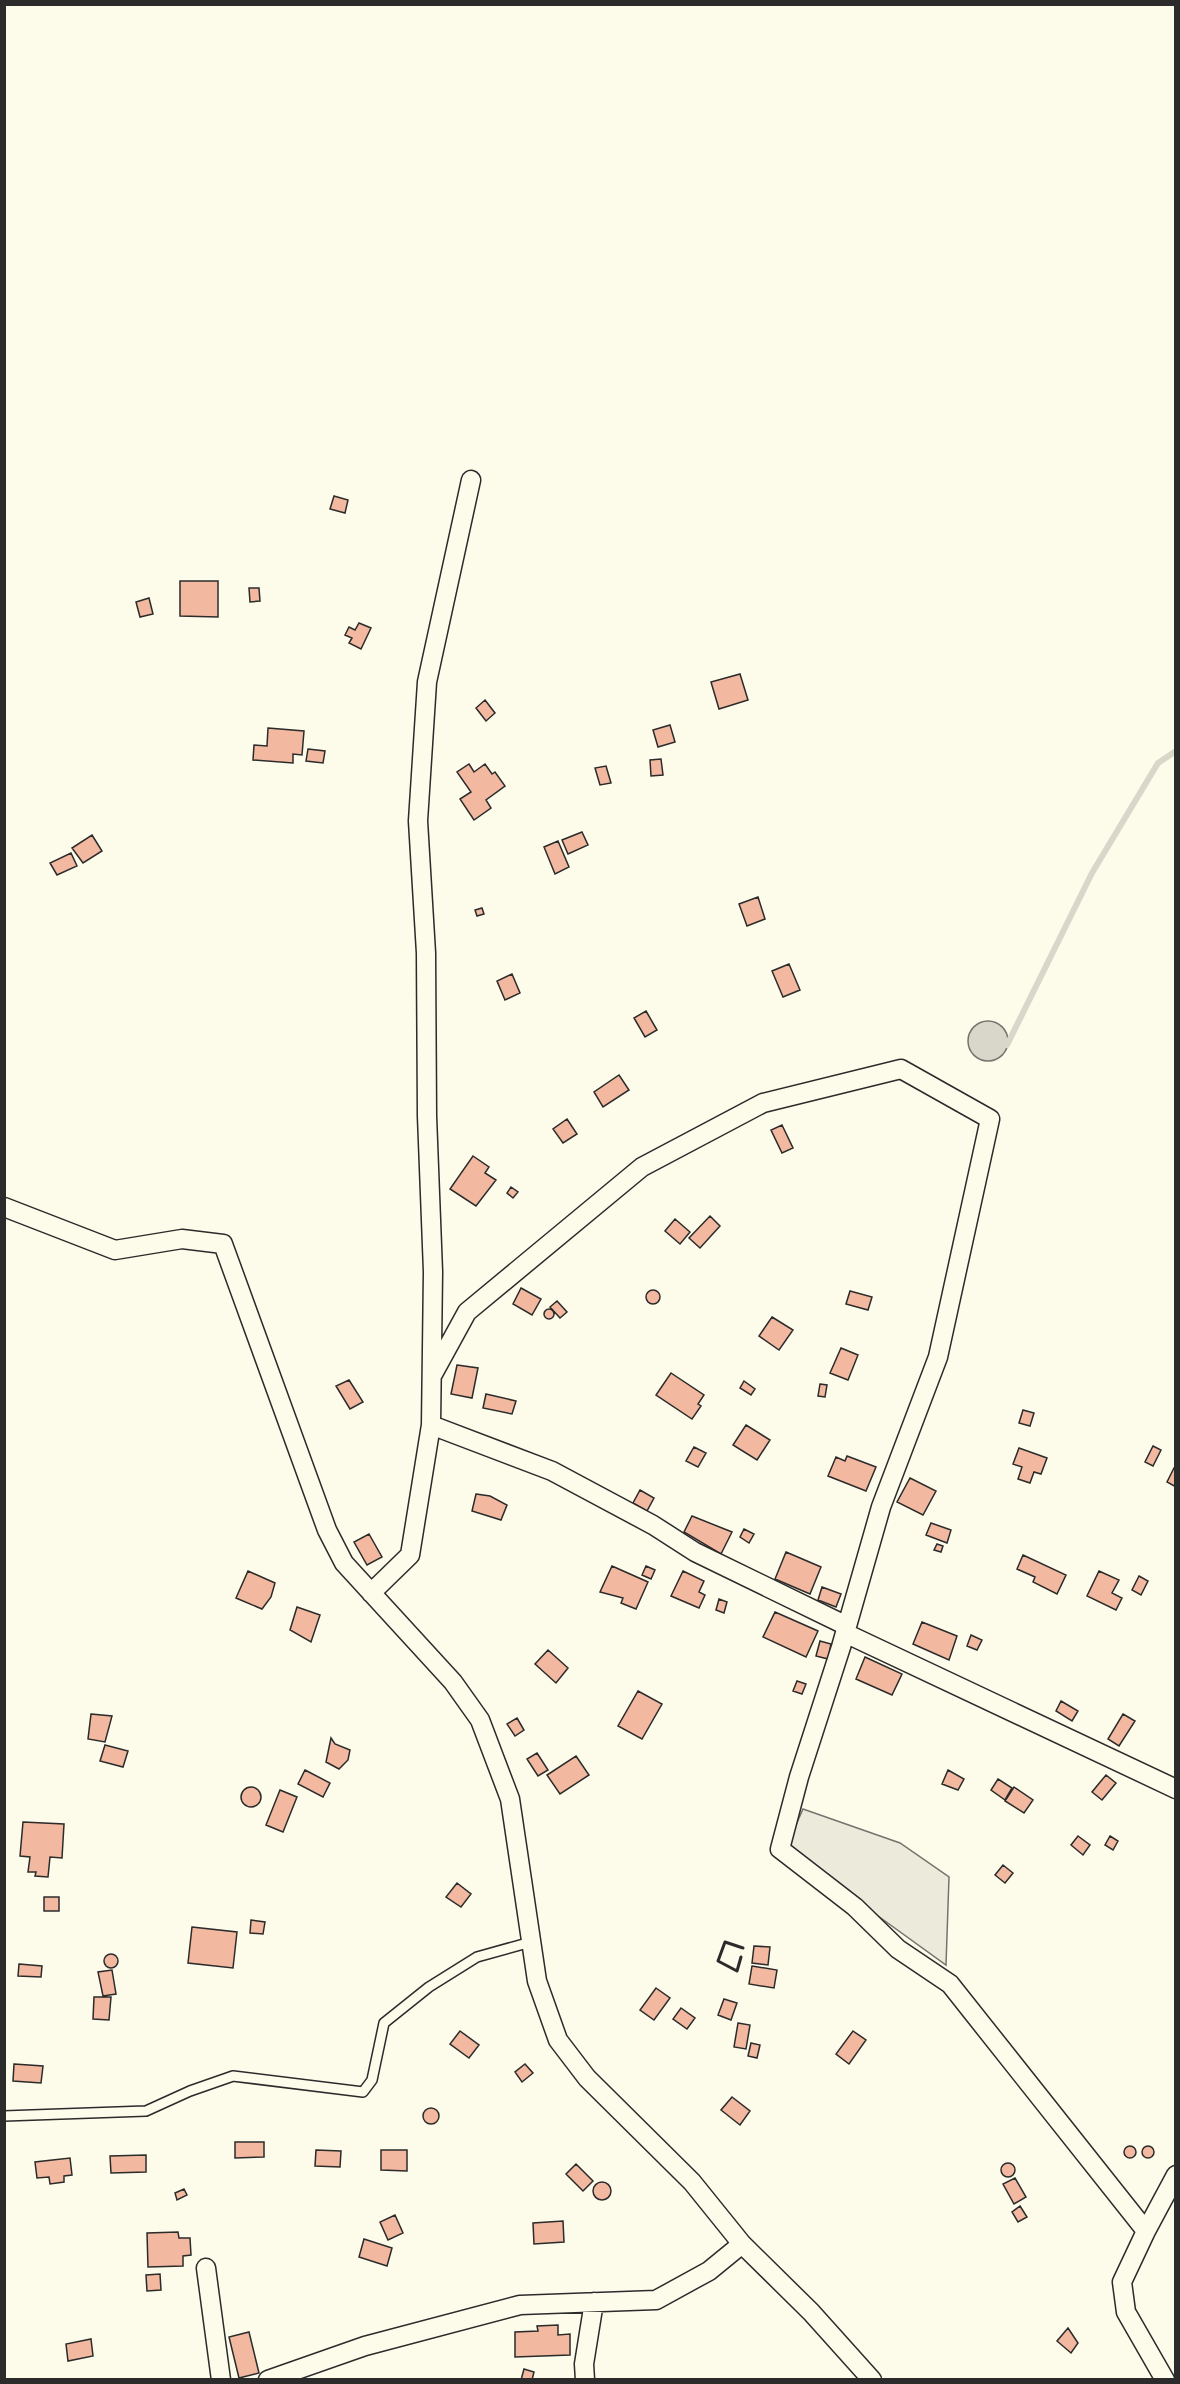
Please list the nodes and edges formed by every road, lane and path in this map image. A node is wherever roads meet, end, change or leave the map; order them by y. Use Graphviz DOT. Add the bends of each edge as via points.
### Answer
graph roads {
  1 [pos="471,480"];
  2 [pos="4,1207"];
  3 [pos="433,1374"];
  4 [pos="431,1425"];
  5 [pos="371,1593"];
  6 [pos="846,1630"];
  7 [pos="1176,1789"];
  8 [pos="531,1942"];
  9 [pos="4,2116"];
  10 [pos="1176,2175"];
  11 [pos="1146,2231"];
  12 [pos="742,2244"];
  13 [pos="206,2268"];
  14 [pos="594,2302"];
  15 [pos="221,2379"];
  16 [pos="268,2379"];
  17 [pos="585,2379"];
  18 [pos="872,2379"];
  19 [pos="1165,2379"];
  1 -- 3 [label="street" via="427,682 418,821 426,953"];
  2 -- 5 [label="street" via="115,1250 182,1239 223,1244 327,1530 344,1563"];
  3 -- 4 [label="street"];
  3 -- 6 [label="street" via="467,1312 605,1197 642,1167 762,1103 900,1069 990,1119 938,1357 881,1507"];
  4 -- 5 [label="street" via="410,1555"];
  4 -- 6 [label="street" via="552,1471 695,1552"];
  5 -- 8 [label="street" via="453,1682 480,1720 510,1799"];
  6 -- 7 [label="street"];
  6 -- 11 [label="street" via="780,1849 855,1907 898,1949 950,1984"];
  8 -- 9 [label="lane" via="477,1957 429,1987 384,2023 372,2080 363,2092 233,2076 146,2111"];
  8 -- 12 [label="street" via="537,1981 558,2040 587,2078 692,2182"];
  10 -- 11 [label="street"];
  11 -- 19 [label="street" via="1122,2282 1126,2312"];
  12 -- 14 [label="street" via="709,2271 656,2300"];
  12 -- 18 [label="street"];
  13 -- 15 [label="street"];
  14 -- 16 [label="street" via="520,2305 365,2346"];
  14 -- 17 [label="street"];
}
